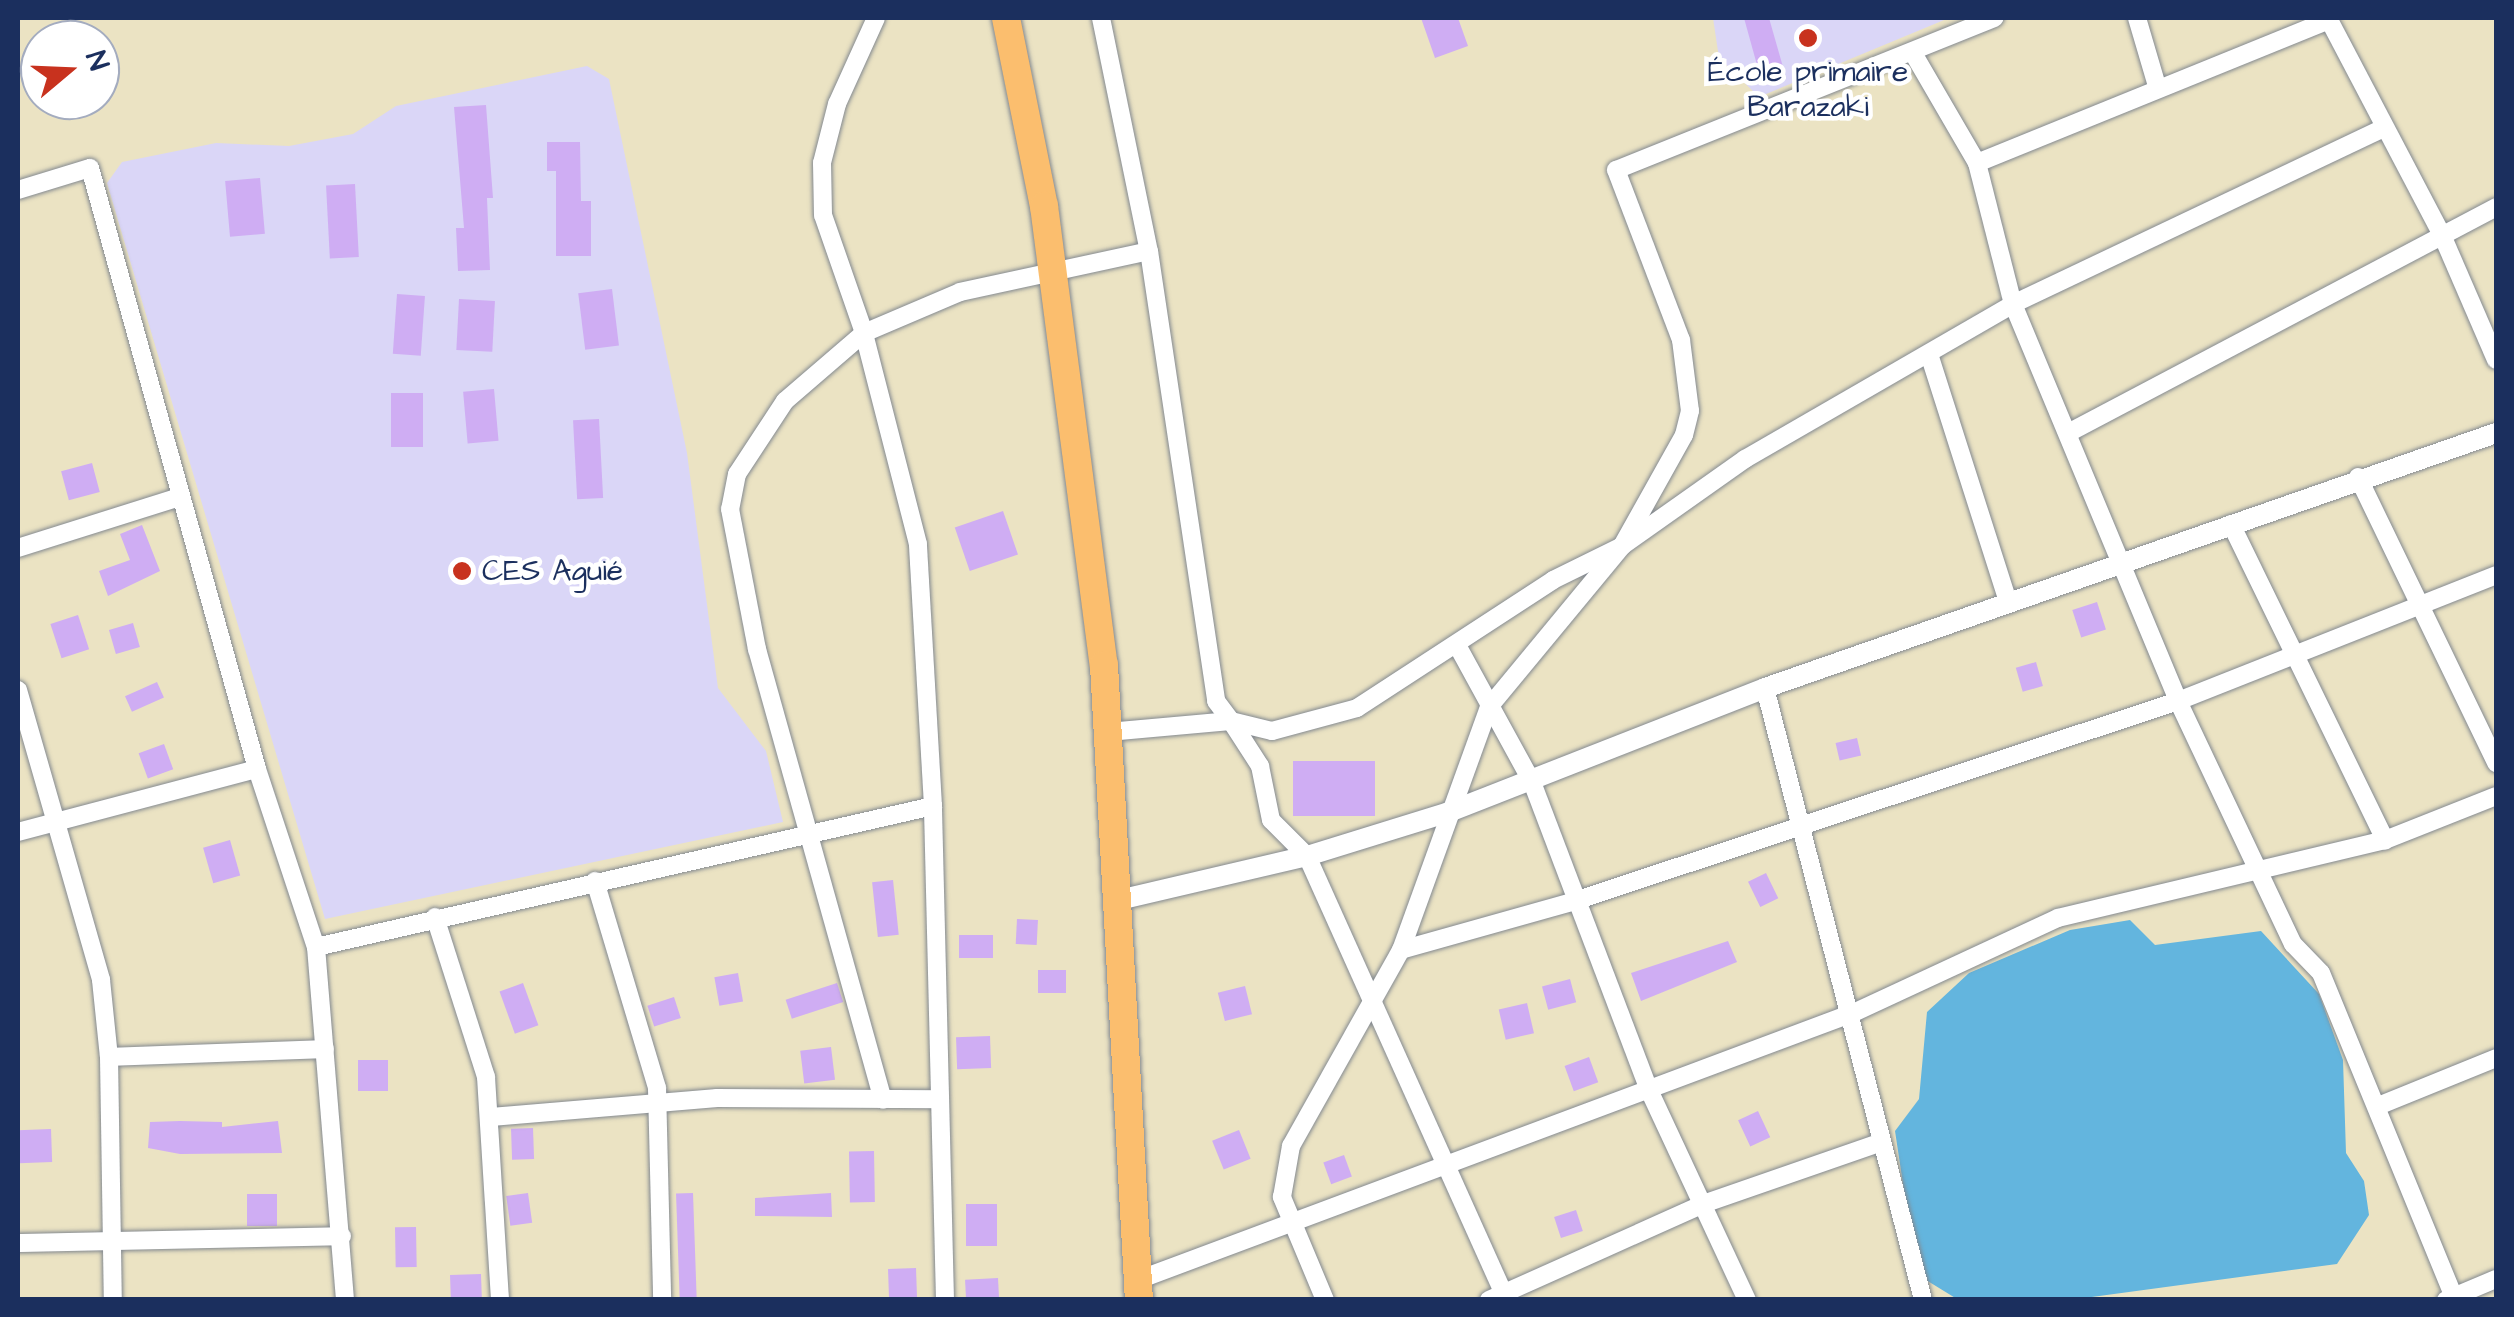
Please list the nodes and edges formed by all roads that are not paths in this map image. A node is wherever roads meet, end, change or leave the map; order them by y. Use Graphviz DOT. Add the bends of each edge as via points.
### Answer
graph roads {
  1 [pos="876,18"];
  2 [pos="1006,18"];
  3 [pos="1101,18"];
  4 [pos="1995,18"];
  5 [pos="2137,18"];
  6 [pos="2328,19"];
  7 [pos="1913,53"];
  8 [pos="2157,86"];
  9 [pos="2384,128"];
  10 [pos="1977,163"];
  11 [pos="18,190"];
  12 [pos="2496,208"];
  13 [pos="2442,236"];
  14 [pos="1149,251"];
  15 [pos="1053,272"];
  16 [pos="2013,304"];
  17 [pos="864,334"];
  18 [pos="1929,354"];
  19 [pos="2496,360"];
  20 [pos="2068,433"];
  21 [pos="2496,433"];
  22 [pos="2358,478"];
  23 [pos="180,497"];
  24 [pos="2231,524"];
  25 [pos="1622,546"];
  26 [pos="18,548"];
  27 [pos="2124,564"];
  28 [pos="2496,575"];
  29 [pos="2008,601"];
  30 [pos="2419,606"];
  31 [pos="1457,645"];
  32 [pos="2292,658"];
  33 [pos="1765,688"];
  34 [pos="18,690"];
  35 [pos="2178,702"];
  36 [pos="1490,707"];
  37 [pos="1231,722"];
  38 [pos="1108,732"];
  39 [pos="2496,762"];
  40 [pos="258,769"];
  41 [pos="1532,782"];
  42 [pos="2496,796"];
  43 [pos="933,806"];
  44 [pos="1449,812"];
  45 [pos="55,820"];
  46 [pos="1803,824"];
  47 [pos="18,832"];
  48 [pos="808,834"];
  49 [pos="2385,840"];
  50 [pos="1307,856"];
  51 [pos="2258,873"];
  52 [pos="595,881"];
  53 [pos="1119,900"];
  54 [pos="1575,901"];
  55 [pos="435,917"];
  56 [pos="316,946"];
  57 [pos="1401,950"];
  58 [pos="1372,1005"];
  59 [pos="1853,1013"];
  60 [pos="325,1049"];
  61 [pos="109,1057"];
  62 [pos="2496,1058"];
  63 [pos="1649,1090"];
  64 [pos="940,1099"];
  65 [pos="883,1100"];
  66 [pos="2378,1106"];
  67 [pos="658,1108"];
  68 [pos="491,1118"];
  69 [pos="1880,1143"];
  70 [pos="1445,1160"];
  71 [pos="1706,1204"];
  72 [pos="1294,1222"];
  73 [pos="342,1236"];
  74 [pos="18,1243"];
  75 [pos="112,1243"];
  76 [pos="2496,1279"];
  77 [pos="1138,1290"];
  78 [pos="1500,1297"];
  79 [pos="2452,1298"];
  80 [pos="113,1300"];
  81 [pos="345,1300"];
  82 [pos="500,1300"];
  83 [pos="662,1300"];
  84 [pos="945,1300"];
  85 [pos="1325,1300"];
  86 [pos="1747,1300"];
  87 [pos="1923,1300"];
  1 -- 17 [label="street" via="837,104 822,163 823,215"];
  2 -- 15 [label="highway"];
  3 -- 14 [label="street"];
  4 -- 7 [label="street"];
  5 -- 8 [label="street"];
  6 -- 8 [label="street"];
  6 -- 9 [label="street"];
  7 -- 10 [label="street"];
  7 -- 25 [label="street" via="1616,170 1681,340 1690,411 1684,435"];
  8 -- 10 [label="street"];
  9 -- 13 [label="street"];
  9 -- 16 [label="street"];
  10 -- 16 [label="street"];
  11 -- 23 [label="street" via="90,168"];
  12 -- 13 [label="street"];
  13 -- 19 [label="street"];
  13 -- 20 [label="street"];
  14 -- 15 [label="street"];
  14 -- 37 [label="street" via="1216,701"];
  15 -- 17 [label="street" via="960,292"];
  15 -- 38 [label="highway"];
  16 -- 18 [label="street"];
  16 -- 20 [label="street"];
  17 -- 43 [label="street" via="918,544"];
  17 -- 48 [label="street" via="784,401 737,474 730,509 757,649"];
  18 -- 25 [label="street" via="1745,459"];
  18 -- 29 [label="street"];
  20 -- 27 [label="street"];
  21 -- 22 [label="street"];
  22 -- 24 [label="street"];
  22 -- 30 [label="street"];
  23 -- 26 [label="street"];
  23 -- 40 [label="street"];
  24 -- 27 [label="street"];
  24 -- 32 [label="street"];
  25 -- 31 [label="street" via="1553,580"];
  25 -- 36 [label="street"];
  27 -- 29 [label="street"];
  27 -- 35 [label="street"];
  28 -- 30 [label="street"];
  29 -- 33 [label="street"];
  30 -- 32 [label="street"];
  30 -- 39 [label="street"];
  31 -- 36 [label="street"];
  31 -- 37 [label="street" via="1356,708 1319,723 1272,731"];
  32 -- 35 [label="street"];
  32 -- 49 [label="street"];
  33 -- 41 [label="street"];
  33 -- 46 [label="street"];
  34 -- 45 [label="street"];
  35 -- 46 [label="street"];
  35 -- 51 [label="street"];
  36 -- 41 [label="street"];
  36 -- 44 [label="street"];
  37 -- 38 [label="street"];
  37 -- 50 [label="street" via="1260,766 1271,820"];
  38 -- 53 [label="highway"];
  40 -- 45 [label="street"];
  40 -- 56 [label="street"];
  41 -- 44 [label="street"];
  41 -- 54 [label="street"];
  42 -- 49 [label="street"];
  43 -- 48 [label="street"];
  43 -- 64 [label="street"];
  44 -- 50 [label="street"];
  44 -- 57 [label="street"];
  45 -- 47 [label="street"];
  45 -- 61 [label="street" via="100,980"];
  46 -- 54 [label="street"];
  46 -- 59 [label="street"];
  48 -- 52 [label="street"];
  48 -- 65 [label="street"];
  49 -- 51 [label="street"];
  50 -- 53 [label="street"];
  50 -- 58 [label="street"];
  51 -- 59 [label="street" via="2058,918"];
  51 -- 66 [label="street" via="2293,944 2321,972"];
  52 -- 55 [label="street"];
  52 -- 67 [label="street" via="648,1044"];
  53 -- 77 [label="highway"];
  54 -- 57 [label="street"];
  54 -- 63 [label="street"];
  55 -- 56 [label="street"];
  55 -- 68 [label="street" via="486,1077"];
  56 -- 60 [label="street"];
  57 -- 58 [label="street"];
  58 -- 70 [label="street"];
  58 -- 72 [label="street" via="1290,1146 1282,1197"];
  59 -- 63 [label="street"];
  59 -- 69 [label="street"];
  60 -- 61 [label="street"];
  60 -- 73 [label="street"];
  61 -- 75 [label="street"];
  62 -- 66 [label="street"];
  63 -- 70 [label="street"];
  63 -- 71 [label="street"];
  64 -- 65 [label="street"];
  64 -- 84 [label="street"];
  65 -- 67 [label="street" via="718,1098"];
  66 -- 79 [label="street"];
  67 -- 68 [label="street"];
  67 -- 83 [label="street"];
  68 -- 82 [label="street"];
  69 -- 71 [label="street"];
  69 -- 87 [label="street"];
  70 -- 72 [label="street"];
  70 -- 78 [label="street"];
  71 -- 78 [label="street"];
  71 -- 86 [label="street"];
  72 -- 77 [label="street"];
  72 -- 85 [label="street"];
  73 -- 75 [label="street"];
  73 -- 81 [label="street"];
  74 -- 75 [label="street"];
  75 -- 80 [label="street"];
  76 -- 79 [label="street"];
}
